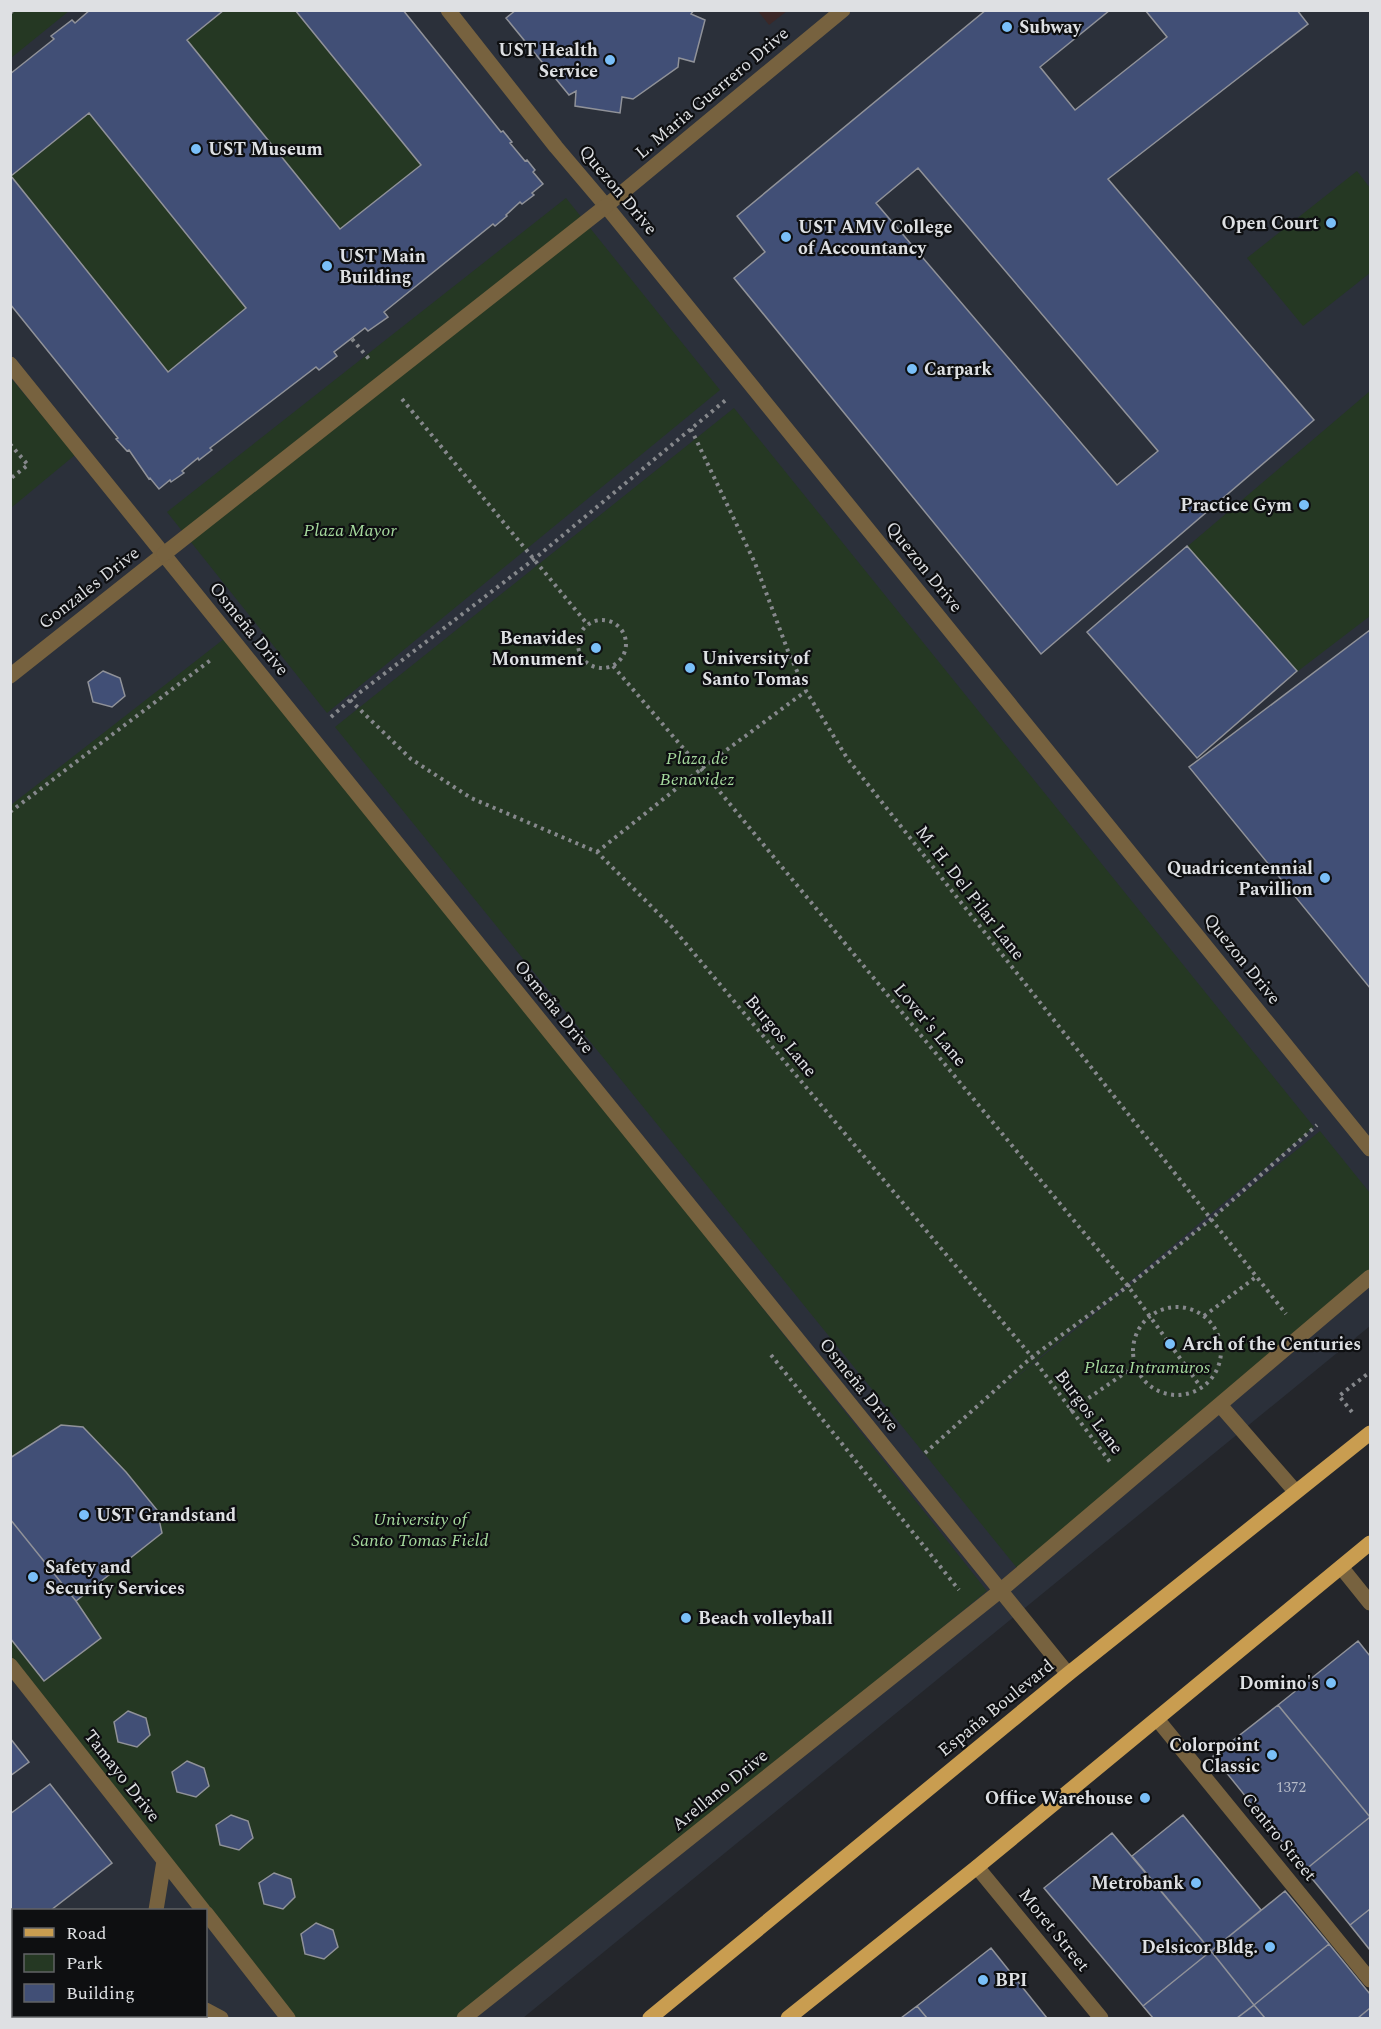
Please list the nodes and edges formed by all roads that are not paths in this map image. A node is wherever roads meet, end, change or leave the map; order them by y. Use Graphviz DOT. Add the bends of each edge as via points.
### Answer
graph roads {
  1 [pos="448,10"];
  2 [pos="843,10"];
  3 [pos="606,206"];
  4 [pos="10,364"];
  5 [pos="386,380"];
  6 [pos="164,554"];
  7 [pos="10,676"];
  8 [pos="1371,1149"];
  9 [pos="1371,1277"];
  10 [pos="1220,1405"];
  11 [pos="1371,1433"];
  12 [pos="1295,1491"];
  13 [pos="1371,1543"];
  14 [pos="1341,1567"];
  15 [pos="1000,1591"];
  16 [pos="1371,1604"];
  17 [pos="10,1665"];
  18 [pos="1068,1674"];
  19 [pos="1157,1719"];
  20 [pos="164,1861"];
  21 [pos="977,1867"];
  22 [pos="156,1909"];
  23 [pos="202,1909"];
  24 [pos="207,1916"];
  25 [pos="1371,1980"];
  26 [pos="207,2011"];
  27 [pos="221,2019"];
  28 [pos="288,2019"];
  29 [pos="464,2019"];
  30 [pos="650,2019"];
  31 [pos="789,2019"];
  32 [pos="1101,2019"];
  1 -- 3 [label="street, Quezon Drive"];
  2 -- 3 [label="street, L. Maria Guerrero Drive"];
  3 -- 5 [label="street, L. Maria Guerrero Drive"];
  3 -- 8 [label="street, Quezon Drive"];
  4 -- 6 [label="street, Osmeña Drive"];
  5 -- 6 [label="street, Gonzales Drive"];
  6 -- 7 [label="street, Gonzales Drive"];
  6 -- 15 [label="street, Osmeña Drive"];
  9 -- 10 [label="street"];
  10 -- 12 [label="street"];
  10 -- 15 [label="street"];
  11 -- 12 [label="main road, España Boulevard"];
  12 -- 18 [label="main road, España Boulevard"];
  13 -- 14 [label="main road"];
  14 -- 16 [label="street"];
  14 -- 19 [label="main road"];
  15 -- 18 [label="street, Osmeña Drive"];
  15 -- 29 [label="street, Arellano Drive"];
  17 -- 20 [label="street, Tamayo Drive"];
  18 -- 30 [label="main road, España Boulevard"];
  19 -- 21 [label="main road"];
  19 -- 25 [label="street, Centro Street"];
  20 -- 22 [label="street"];
  20 -- 23 [label="street, Tamayo Drive"];
  21 -- 31 [label="main road"];
  21 -- 32 [label="street, Moret Street"];
  24 -- 28 [label="street, Tamayo Drive"];
  26 -- 27 [label="street"];
}
